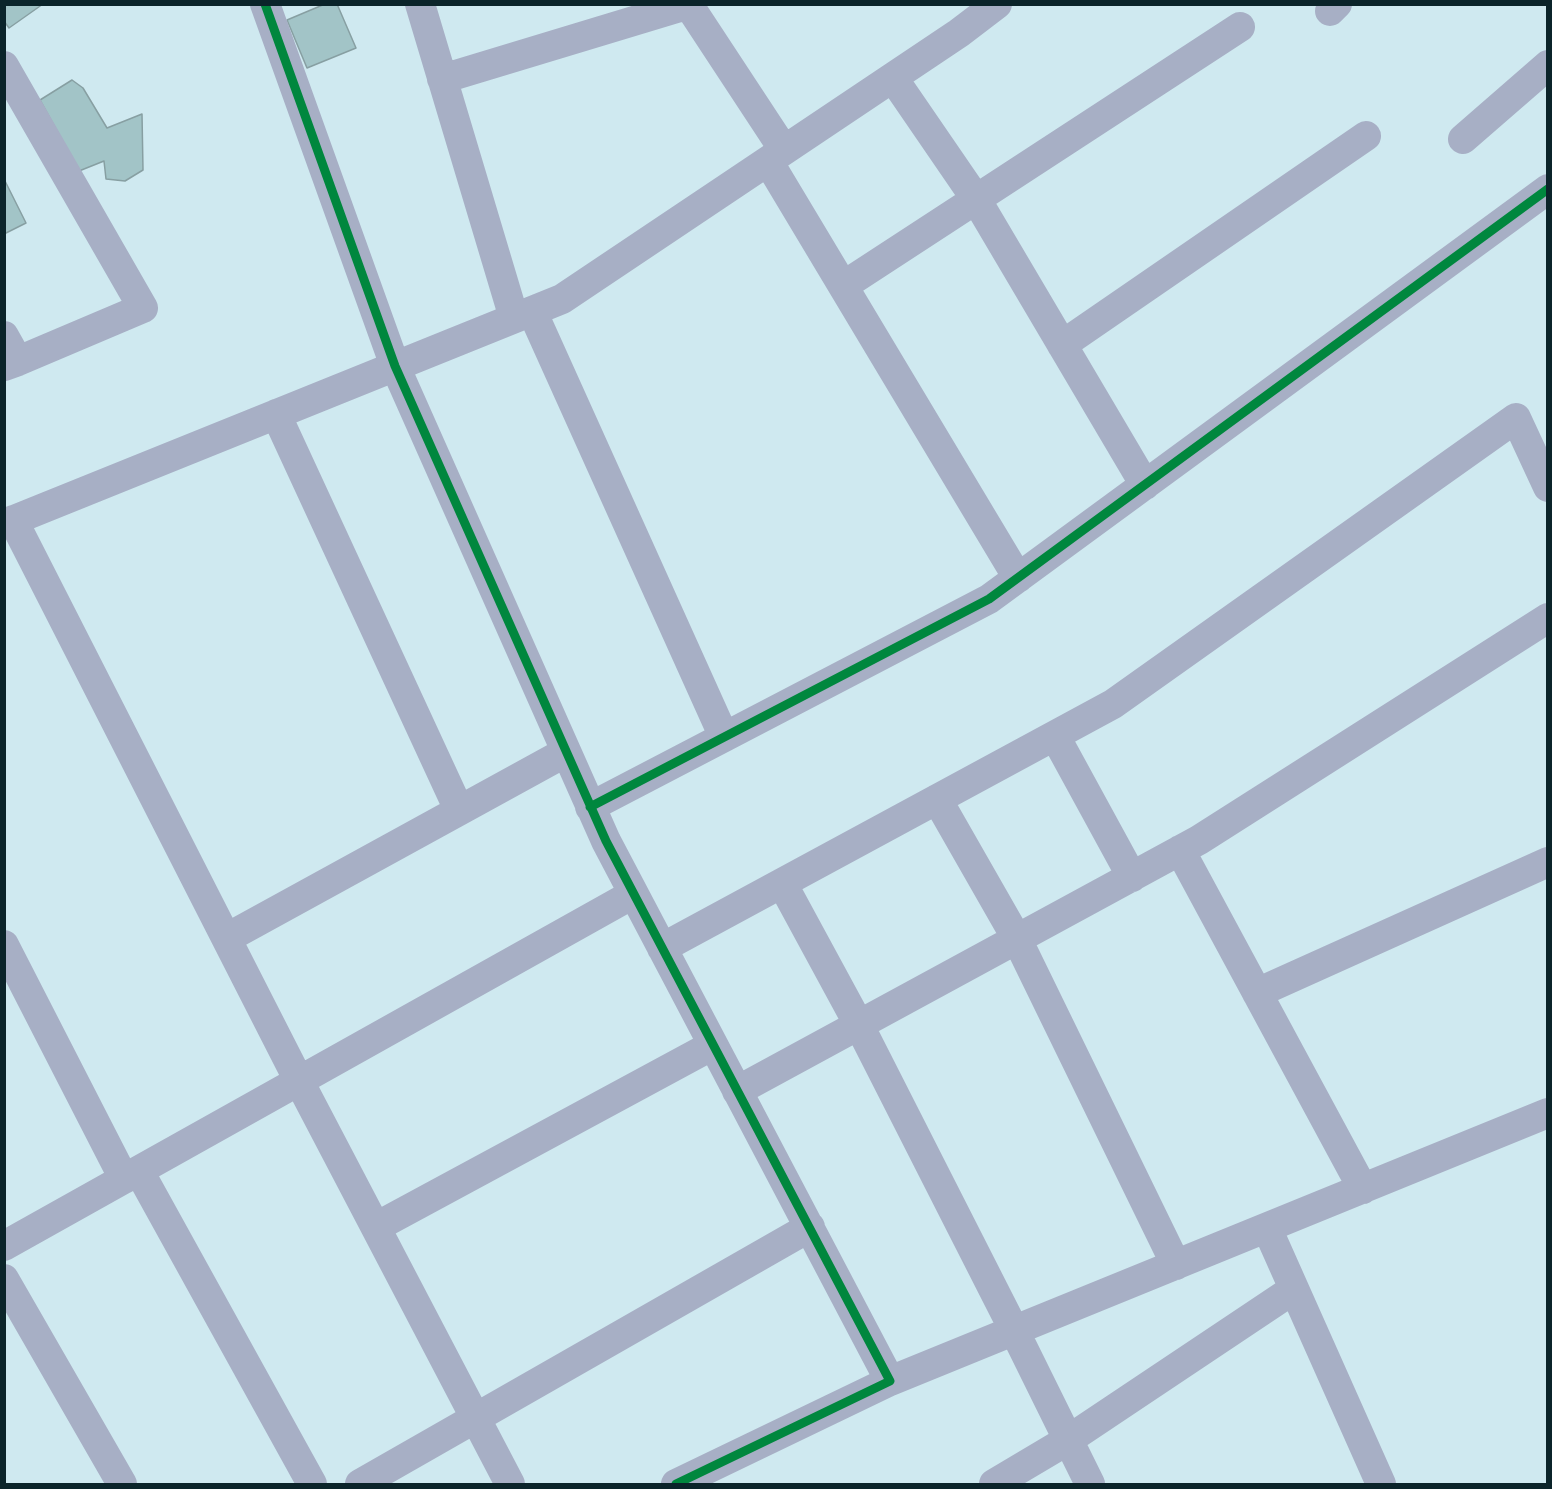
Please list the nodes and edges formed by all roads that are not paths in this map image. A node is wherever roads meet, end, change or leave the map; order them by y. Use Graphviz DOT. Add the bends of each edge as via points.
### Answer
graph roads {
  1 [pos="265,4"];
  2 [pos="420,4"];
  3 [pos="997,4"];
  4 [pos="689,5"];
  5 [pos="1240,27"];
  6 [pos="1548,64"];
  7 [pos="4,66"];
  8 [pos="893,78"];
  9 [pos="442,79"];
  10 [pos="1366,136"];
  11 [pos="1463,139"];
  12 [pos="776,156"];
  13 [pos="1548,189"];
  14 [pos="976,199"];
  15 [pos="843,286"];
  16 [pos="523,315"];
  17 [pos="1062,345"];
  18 [pos="9,354"];
  19 [pos="394,366"];
  20 [pos="276,414"];
  21 [pos="1145,485"];
  22 [pos="1548,487"];
  23 [pos="9,522"];
  24 [pos="1018,578"];
  25 [pos="1548,618"];
  26 [pos="1055,735"];
  27 [pos="724,737"];
  28 [pos="566,752"];
  29 [pos="937,799"];
  30 [pos="590,807"];
  31 [pos="459,810"];
  32 [pos="1180,850"];
  33 [pos="1548,862"];
  34 [pos="1132,877"];
  35 [pos="782,883"];
  36 [pos="633,894"];
  37 [pos="227,938"];
  38 [pos="1017,939"];
  39 [pos="4,945"];
  40 [pos="662,948"];
  41 [pos="1257,993"];
  42 [pos="859,1025"];
  43 [pos="713,1045"];
  44 [pos="299,1081"];
  45 [pos="737,1091"];
  46 [pos="1548,1113"];
  47 [pos="131,1175"];
  48 [pos="1363,1189"];
  49 [pos="376,1227"];
  50 [pos="810,1227"];
  51 [pos="1267,1227"];
  52 [pos="4,1246"];
  53 [pos="1176,1264"];
  54 [pos="4,1279"];
  55 [pos="1294,1289"];
  56 [pos="1014,1330"];
  57 [pos="890,1381"];
  58 [pos="476,1418"];
  59 [pos="1068,1440"];
  60 [pos="723,1475"];
  61 [pos="123,1485"];
  62 [pos="312,1485"];
  63 [pos="360,1485"];
  64 [pos="510,1485"];
  65 [pos="676,1485"];
  66 [pos="994,1485"];
  67 [pos="1090,1485"];
  68 [pos="1381,1485"];
  1 -- 19 [label="street"];
  2 -- 9 [label="street"];
  3 -- 8 [label="street"];
  4 -- 9 [label="street"];
  4 -- 12 [label="street"];
  5 -- 14 [label="street"];
  6 -- 11 [label="street"];
  7 -- 18 [label="street" via="142,308"];
  8 -- 12 [label="street"];
  8 -- 14 [label="street"];
  9 -- 16 [label="street"];
  10 -- 17 [label="street"];
  12 -- 15 [label="street"];
  12 -- 16 [label="street" via="562,299"];
  13 -- 21 [label="street"];
  14 -- 15 [label="street"];
  14 -- 17 [label="street"];
  15 -- 24 [label="street"];
  16 -- 19 [label="street"];
  16 -- 27 [label="street"];
  17 -- 21 [label="street"];
  19 -- 20 [label="street"];
  19 -- 28 [label="street"];
  20 -- 23 [label="street"];
  20 -- 31 [label="street"];
  21 -- 24 [label="street"];
  22 -- 26 [label="street" via="1516,418 1113,704"];
  23 -- 37 [label="street"];
  24 -- 27 [label="street" via="989,599"];
  25 -- 32 [label="street"];
  26 -- 29 [label="street"];
  26 -- 34 [label="street"];
  27 -- 30 [label="street"];
  28 -- 30 [label="street"];
  28 -- 31 [label="street"];
  29 -- 35 [label="street"];
  29 -- 38 [label="street"];
  30 -- 36 [label="street"];
  31 -- 37 [label="street"];
  32 -- 34 [label="street"];
  32 -- 41 [label="street"];
  33 -- 41 [label="street"];
  34 -- 38 [label="street"];
  35 -- 40 [label="street"];
  35 -- 42 [label="street"];
  36 -- 40 [label="street"];
  36 -- 44 [label="street"];
  37 -- 44 [label="street"];
  38 -- 42 [label="street"];
  38 -- 53 [label="street"];
  39 -- 47 [label="street"];
  40 -- 43 [label="street"];
  41 -- 48 [label="street"];
  42 -- 45 [label="street"];
  42 -- 56 [label="street"];
  43 -- 45 [label="street"];
  43 -- 49 [label="street"];
  44 -- 47 [label="street"];
  44 -- 49 [label="street"];
  45 -- 50 [label="street"];
  46 -- 48 [label="street"];
  47 -- 52 [label="street"];
  47 -- 62 [label="street"];
  48 -- 51 [label="street"];
  49 -- 58 [label="street"];
  50 -- 57 [label="street"];
  50 -- 58 [label="street"];
  51 -- 53 [label="street"];
  51 -- 55 [label="street"];
  53 -- 56 [label="street"];
  54 -- 61 [label="street"];
  55 -- 59 [label="street"];
  55 -- 68 [label="street"];
  56 -- 57 [label="street"];
  56 -- 59 [label="street"];
  57 -- 60 [label="street"];
  58 -- 63 [label="street"];
  58 -- 64 [label="street"];
  59 -- 66 [label="street"];
  59 -- 67 [label="street"];
  60 -- 65 [label="street"];
}
